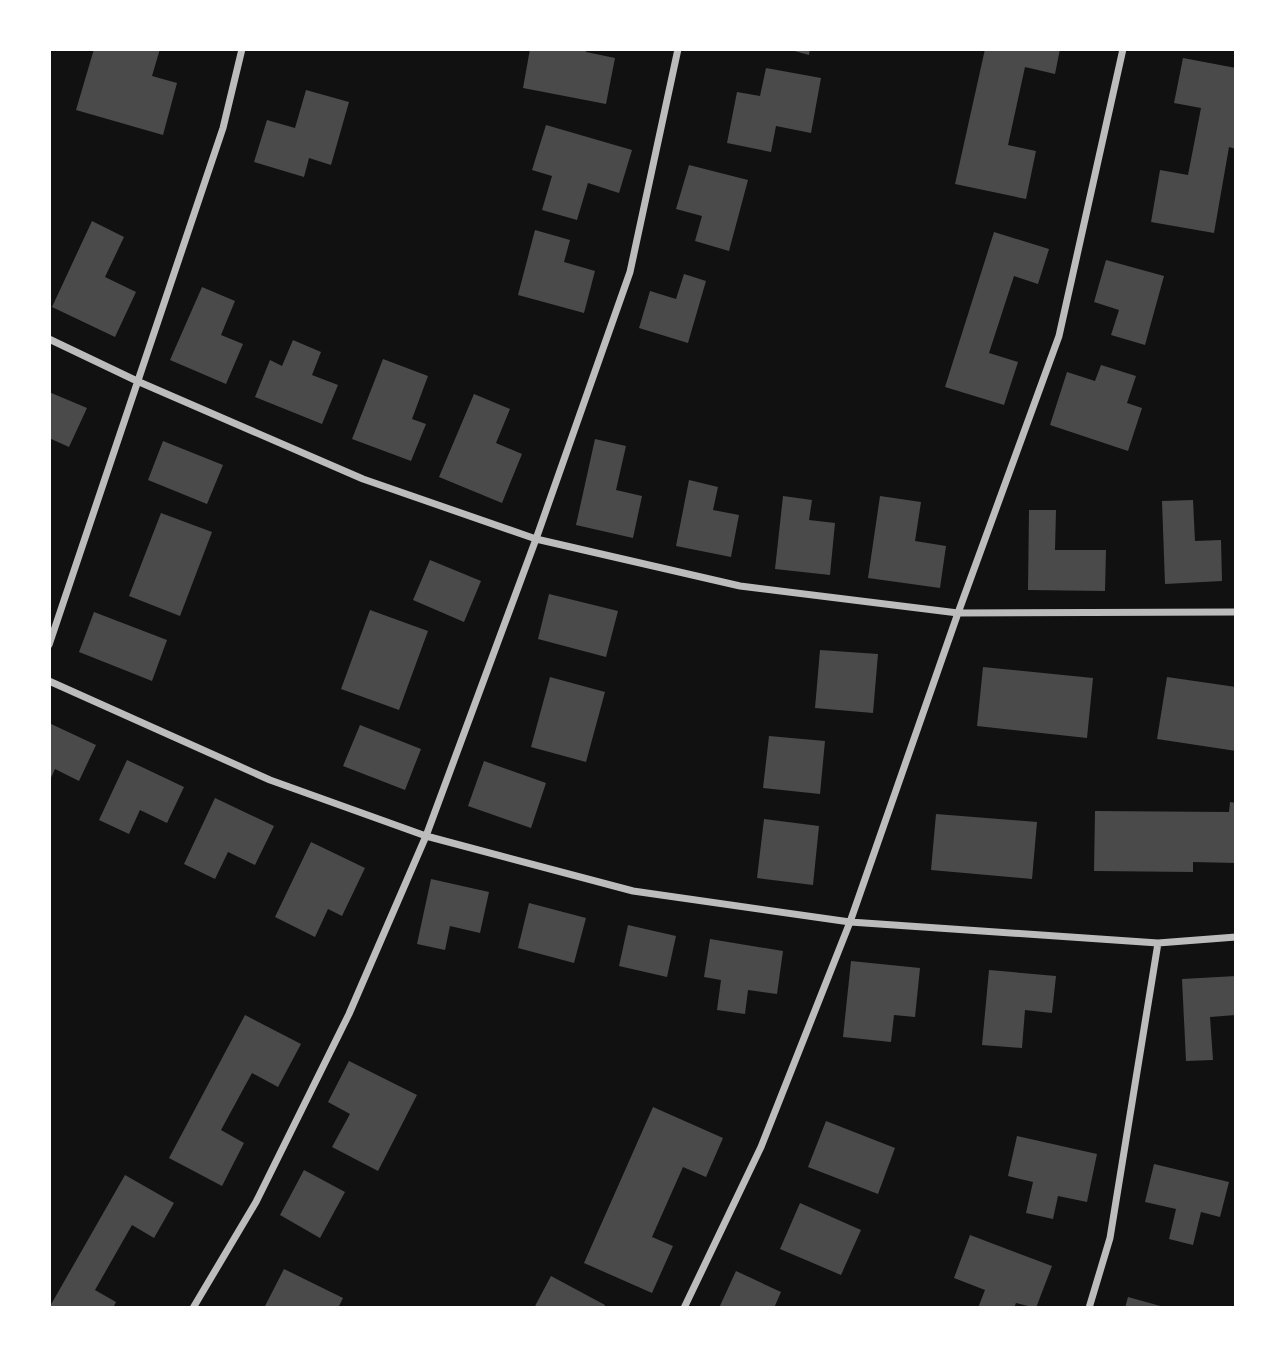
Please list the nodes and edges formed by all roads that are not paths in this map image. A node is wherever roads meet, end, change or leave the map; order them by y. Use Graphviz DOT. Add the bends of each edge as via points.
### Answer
graph roads {
  1 [pos="242,49"];
  2 [pos="678,49"];
  3 [pos="1123,49"];
  4 [pos="49,339"];
  5 [pos="137,381"];
  6 [pos="537,539"];
  7 [pos="958,612"];
  8 [pos="1236,612"];
  9 [pos="49,645"];
  10 [pos="49,681"];
  11 [pos="426,836"];
  12 [pos="850,922"];
  13 [pos="1236,937"];
  14 [pos="1158,943"];
  15 [pos="193,1308"];
  16 [pos="684,1308"];
  17 [pos="1089,1308"];
  1 -- 5 [label="street" via="223,128"];
  2 -- 6 [label="street" via="630,272"];
  3 -- 7 [label="street" via="1059,336"];
  4 -- 5 [label="street"];
  5 -- 6 [label="street" via="363,479"];
  5 -- 9 [label="street"];
  6 -- 7 [label="street" via="740,586"];
  6 -- 11 [label="street"];
  7 -- 8 [label="street"];
  7 -- 12 [label="street"];
  10 -- 11 [label="street" via="270,780"];
  11 -- 12 [label="street" via="633,891"];
  11 -- 15 [label="street" via="349,1014 256,1202"];
  12 -- 14 [label="street"];
  12 -- 16 [label="street" via="761,1147"];
  13 -- 14 [label="street"];
  14 -- 17 [label="street" via="1110,1238"];
}
